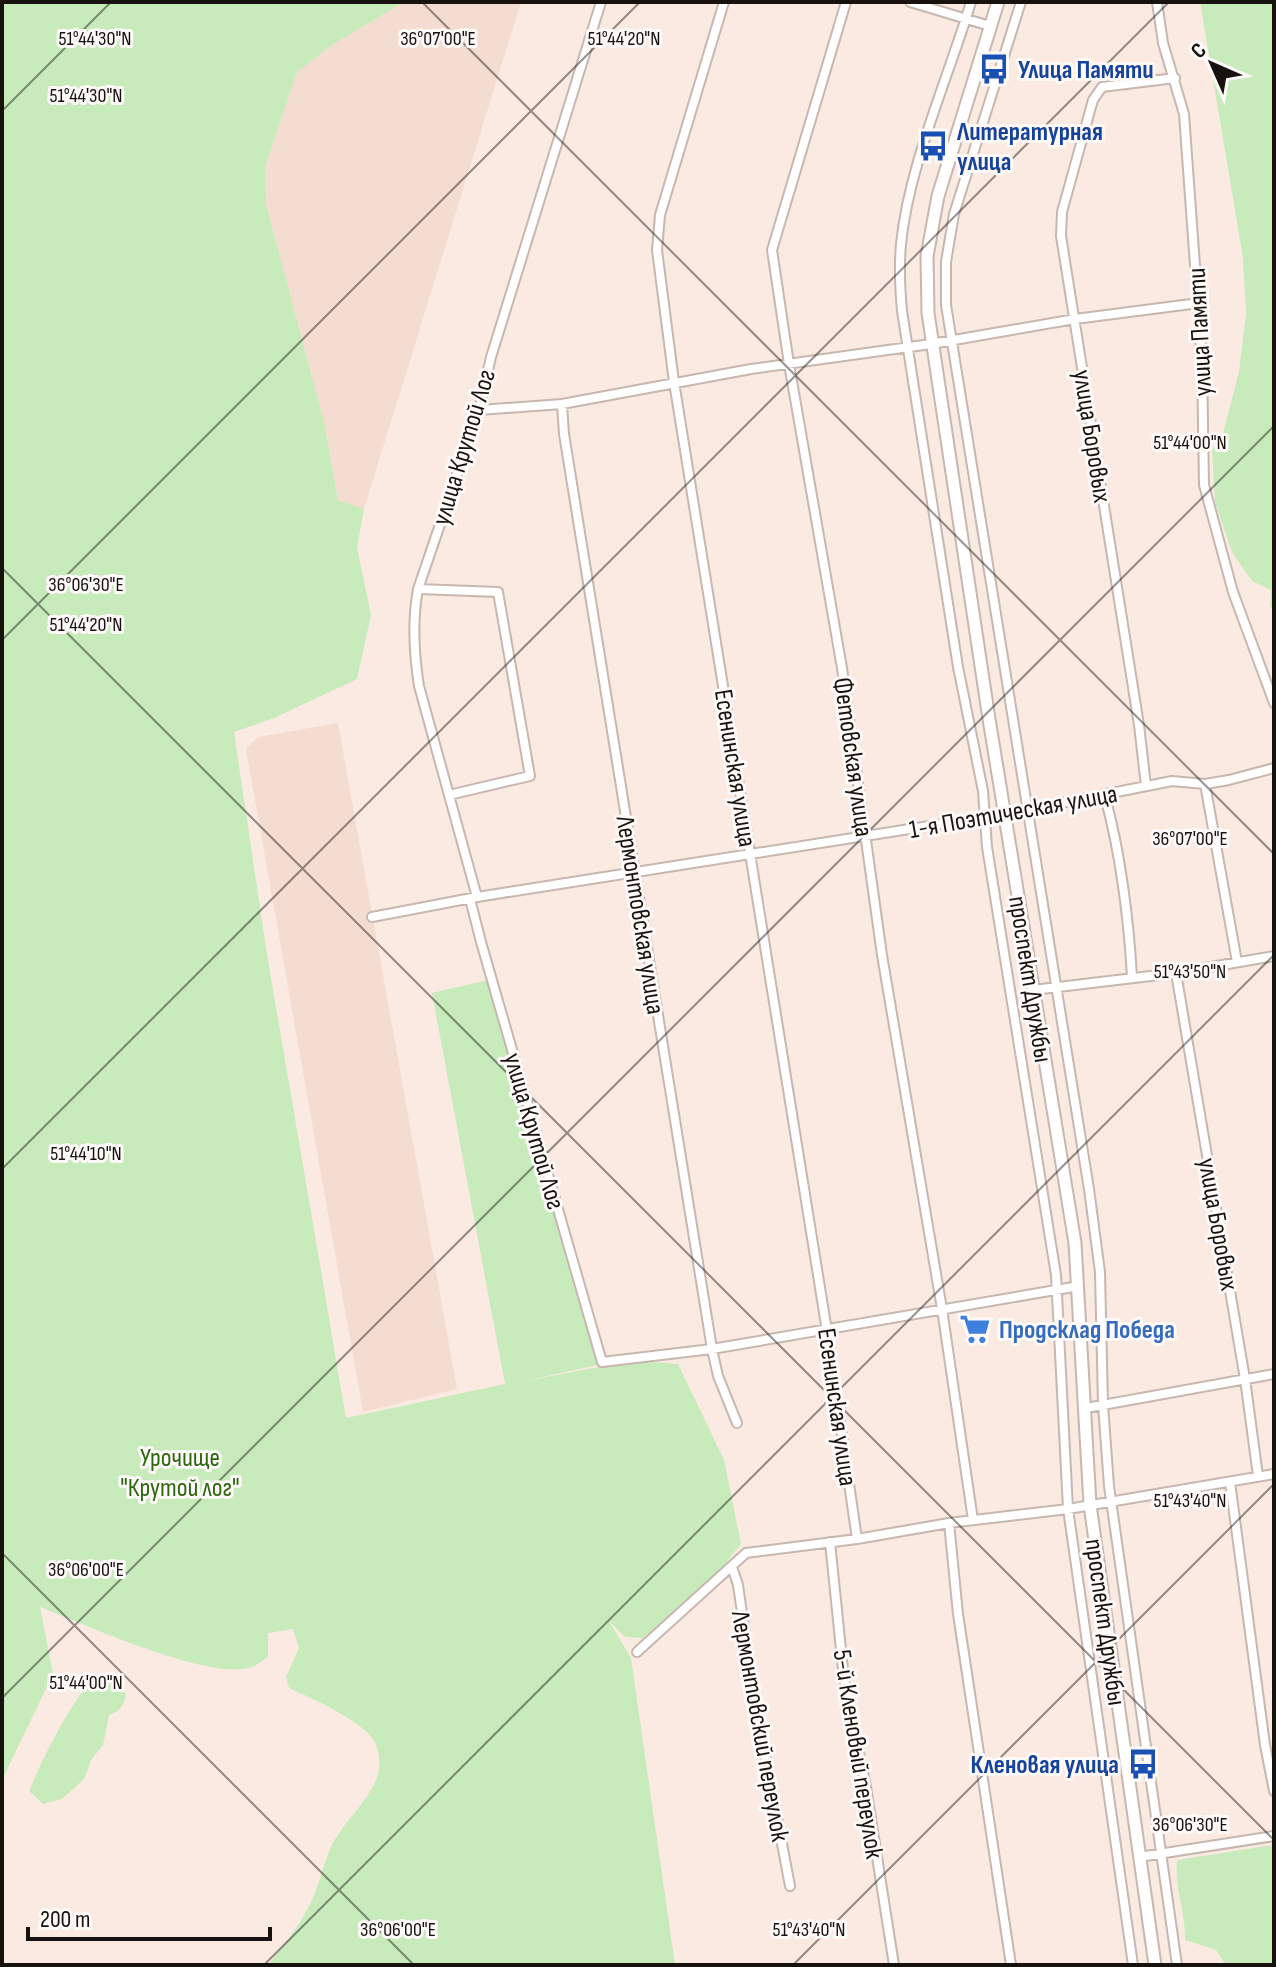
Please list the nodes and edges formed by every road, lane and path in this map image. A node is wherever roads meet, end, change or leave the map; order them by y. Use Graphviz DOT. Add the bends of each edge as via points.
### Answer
graph roads {
  1 [pos="601,2"];
  2 [pos="724,2"];
  3 [pos="846,2"];
  4 [pos="910,2"];
  5 [pos="971,2"];
  6 [pos="998,2"];
  7 [pos="1021,2"];
  8 [pos="1157,2"];
  9 [pos="966,19"];
  10 [pos="990,26"];
  11 [pos="1175,78"];
  12 [pos="1199,303"];
  13 [pos="1075,319"];
  14 [pos="950,339"];
  15 [pos="931,344"];
  16 [pos="906,346"];
  17 [pos="789,364"];
  18 [pos="674,382"];
  19 [pos="562,404"];
  20 [pos="479,410"];
  21 [pos="418,589"];
  22 [pos="1274,703"];
  23 [pos="1274,768"];
  24 [pos="1205,784"];
  25 [pos="1146,786"];
  26 [pos="449,795"];
  27 [pos="1105,797"];
  28 [pos="1027,810"];
  29 [pos="1005,814"];
  30 [pos="985,817"];
  31 [pos="865,836"];
  32 [pos="750,855"];
  33 [pos="634,873"];
  34 [pos="474,898"];
  35 [pos="372,917"];
  36 [pos="1274,956"];
  37 [pos="1237,962"];
  38 [pos="1176,973"];
  39 [pos="1132,977"];
  40 [pos="1056,987"];
  41 [pos="1033,990"];
  42 [pos="1079,1286"];
  43 [pos="1057,1289"];
  44 [pos="942,1309"];
  45 [pos="827,1331"];
  46 [pos="712,1349"];
  47 [pos="1274,1374"];
  48 [pos="1245,1379"];
  49 [pos="1103,1405"];
  50 [pos="1086,1408"];
  51 [pos="737,1423"];
  52 [pos="1274,1474"];
  53 [pos="1258,1476"];
  54 [pos="1230,1482"];
  55 [pos="1111,1501"];
  56 [pos="1090,1505"];
  57 [pos="1068,1509"];
  58 [pos="973,1520"];
  59 [pos="949,1523"];
  60 [pos="857,1539"];
  61 [pos="830,1542"];
  62 [pos="732,1567"];
  63 [pos="637,1652"];
  64 [pos="1274,1791"];
  65 [pos="1274,1836"];
  66 [pos="1161,1854"];
  67 [pos="1139,1857"];
  68 [pos="790,1886"];
  69 [pos="894,1965"];
  70 [pos="1011,1965"];
  71 [pos="1133,1965"];
  72 [pos="1155,1965"];
  73 [pos="1177,1965"];
  1 -- 20 [label="street, улица Крутой Лог"];
  2 -- 18 [label="street, Есенинская улица" via="657,233"];
  3 -- 17 [label="street, Фетовская улица" via="773,242"];
  4 -- 9 [label="street"];
  5 -- 9 [label="street"];
  6 -- 10 [label="main road, проспект Дружбы"];
  7 -- 14 [label="street" via="954,214 946,280"];
  8 -- 11 [label="street, улица Памяти"];
  9 -- 10 [label="street"];
  9 -- 16 [label="street" via="907,213 900,277"];
  10 -- 15 [label="main road, проспект Дружбы" via="931,223"];
  11 -- 12 [label="street, улица Памяти" via="1184,114"];
  11 -- 13 [label="street, улица Боровых" via="1108,85 1093,100 1061,224"];
  12 -- 13 [label="street"];
  12 -- 22 [label="street, улица Памяти" via="1204,485 1233,592"];
  13 -- 14 [label="street"];
  13 -- 25 [label="street, улица Боровых"];
  14 -- 15 [label="street"];
  14 -- 28 [label="street"];
  15 -- 16 [label="street"];
  15 -- 29 [label="main road, проспект Дружбы"];
  16 -- 17 [label="street"];
  16 -- 30 [label="street"];
  17 -- 18 [label="street"];
  17 -- 31 [label="street, Фетовская улица"];
  18 -- 19 [label="street"];
  18 -- 32 [label="street, Есенинская улица"];
  19 -- 20 [label="street"];
  19 -- 33 [label="street, Лермонтовская улица"];
  20 -- 21 [label="street, улица Крутой Лог"];
  21 -- 26 [label="street, улица Крутой Лог" via="415,661"];
  21 -- 26 [label="street" via="498,592 530,776"];
  23 -- 24 [label="street, 1-я Поэтическая улица"];
  24 -- 25 [label="street, 1-я Поэтическая улица" via="1172,781"];
  24 -- 37 [label="street"];
  25 -- 27 [label="street, 1-я Поэтическая улица"];
  26 -- 34 [label="street, улица Крутой Лог"];
  27 -- 28 [label="street, 1-я Поэтическая улица"];
  27 -- 39 [label="street"];
  28 -- 29 [label="street, 1-я Поэтическая улица"];
  28 -- 40 [label="street"];
  29 -- 30 [label="street, 1-я Поэтическая улица"];
  29 -- 41 [label="main road, проспект Дружбы"];
  30 -- 31 [label="street, 1-я Поэтическая улица"];
  30 -- 43 [label="street"];
  31 -- 32 [label="street, 1-я Поэтическая улица"];
  31 -- 44 [label="street, Фетовская улица"];
  32 -- 33 [label="street, 1-я Поэтическая улица"];
  32 -- 45 [label="street, Есенинская улица"];
  33 -- 34 [label="street, 1-я Поэтическая улица"];
  33 -- 46 [label="street, Лермонтовская улица"];
  34 -- 35 [label="street, 1-я Поэтическая улица"];
  34 -- 46 [label="street, улица Крутой Лог" via="494,988 602,1362"];
  36 -- 37 [label="street"];
  37 -- 38 [label="street"];
  38 -- 39 [label="street"];
  38 -- 48 [label="street, улица Боровых"];
  39 -- 40 [label="street"];
  40 -- 41 [label="street"];
  40 -- 49 [label="street" via="1100,1272"];
  41 -- 42 [label="main road, проспект Дружбы"];
  42 -- 43 [label="street"];
  42 -- 50 [label="main road, проспект Дружбы"];
  43 -- 44 [label="street"];
  43 -- 57 [label="street"];
  44 -- 45 [label="street"];
  44 -- 58 [label="street, Фетовская улица"];
  45 -- 46 [label="street"];
  45 -- 60 [label="street, Есенинская улица"];
  46 -- 51 [label="street, Лермонтовская улица"];
  47 -- 48 [label="street"];
  48 -- 49 [label="street"];
  48 -- 53 [label="street, улица Боровых"];
  49 -- 50 [label="street"];
  49 -- 55 [label="street"];
  50 -- 56 [label="main road, проспект Дружбы"];
  52 -- 53 [label="street"];
  53 -- 54 [label="street"];
  54 -- 55 [label="street"];
  54 -- 64 [label="street"];
  55 -- 56 [label="street"];
  55 -- 66 [label="street"];
  56 -- 57 [label="street"];
  56 -- 67 [label="main road, проспект Дружбы"];
  57 -- 58 [label="street"];
  57 -- 71 [label="street"];
  58 -- 59 [label="street"];
  59 -- 60 [label="street"];
  59 -- 70 [label="street"];
  60 -- 61 [label="street"];
  61 -- 62 [label="street" via="746,1553"];
  61 -- 69 [label="street, 5-й Кленовый переулок" via="844,1679"];
  62 -- 63 [label="street"];
  62 -- 68 [label="street, Лермонтовский переулок"];
  65 -- 66 [label="street"];
  66 -- 67 [label="street"];
  66 -- 73 [label="street"];
  67 -- 72 [label="main road, проспект Дружбы"];
}
